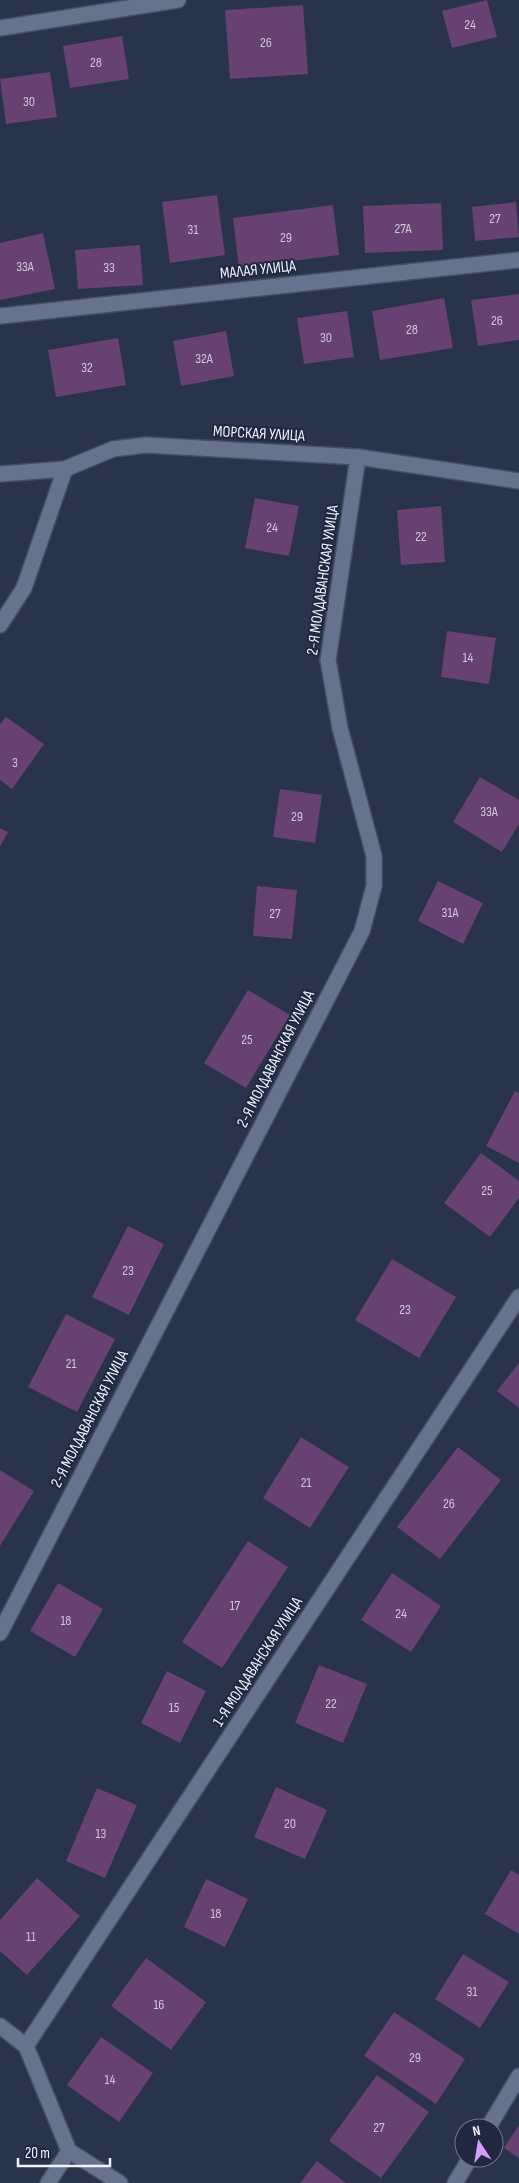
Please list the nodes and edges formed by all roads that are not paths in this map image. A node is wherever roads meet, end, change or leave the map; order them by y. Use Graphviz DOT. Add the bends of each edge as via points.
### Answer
graph roads {
  1 [pos="178,0"];
  2 [pos="0,28"];
  3 [pos="519,260"];
  4 [pos="0,316"];
  5 [pos="358,457"];
  6 [pos="65,469"];
  7 [pos="0,474"];
  8 [pos="519,481"];
  9 [pos="0,625"];
  10 [pos="519,1297"];
  11 [pos="0,1633"];
  12 [pos="0,2026"];
  13 [pos="26,2046"];
  14 [pos="519,2076"];
  15 [pos="494,2118"];
  16 [pos="69,2151"];
  17 [pos="464,2168"];
  18 [pos="48,2183"];
  19 [pos="120,2183"];
  20 [pos="455,2183"];
  1 -- 2 [label="street"];
  3 -- 4 [label="street, МАЛАЯ УЛИЦА"];
  5 -- 6 [label="street, МОРСКАЯ УЛИЦА" via="146,445 113,449"];
  5 -- 8 [label="street, МОРСКАЯ УЛИЦА"];
  5 -- 11 [label="street, 2-Я МОЛДАВАНСКАЯ УЛИЦА" via="328,660 340,728 374,856 374,886 362,931"];
  6 -- 7 [label="street, МОРСКАЯ УЛИЦА"];
  6 -- 9 [label="street" via="24,588"];
  10 -- 13 [label="street, 1-Я МОЛДАВАНСКАЯ УЛИЦА"];
  12 -- 13 [label="street"];
  13 -- 16 [label="street"];
  14 -- 15 [label="street"];
  16 -- 18 [label="street"];
  16 -- 19 [label="street"];
  17 -- 20 [label="street"];
}
